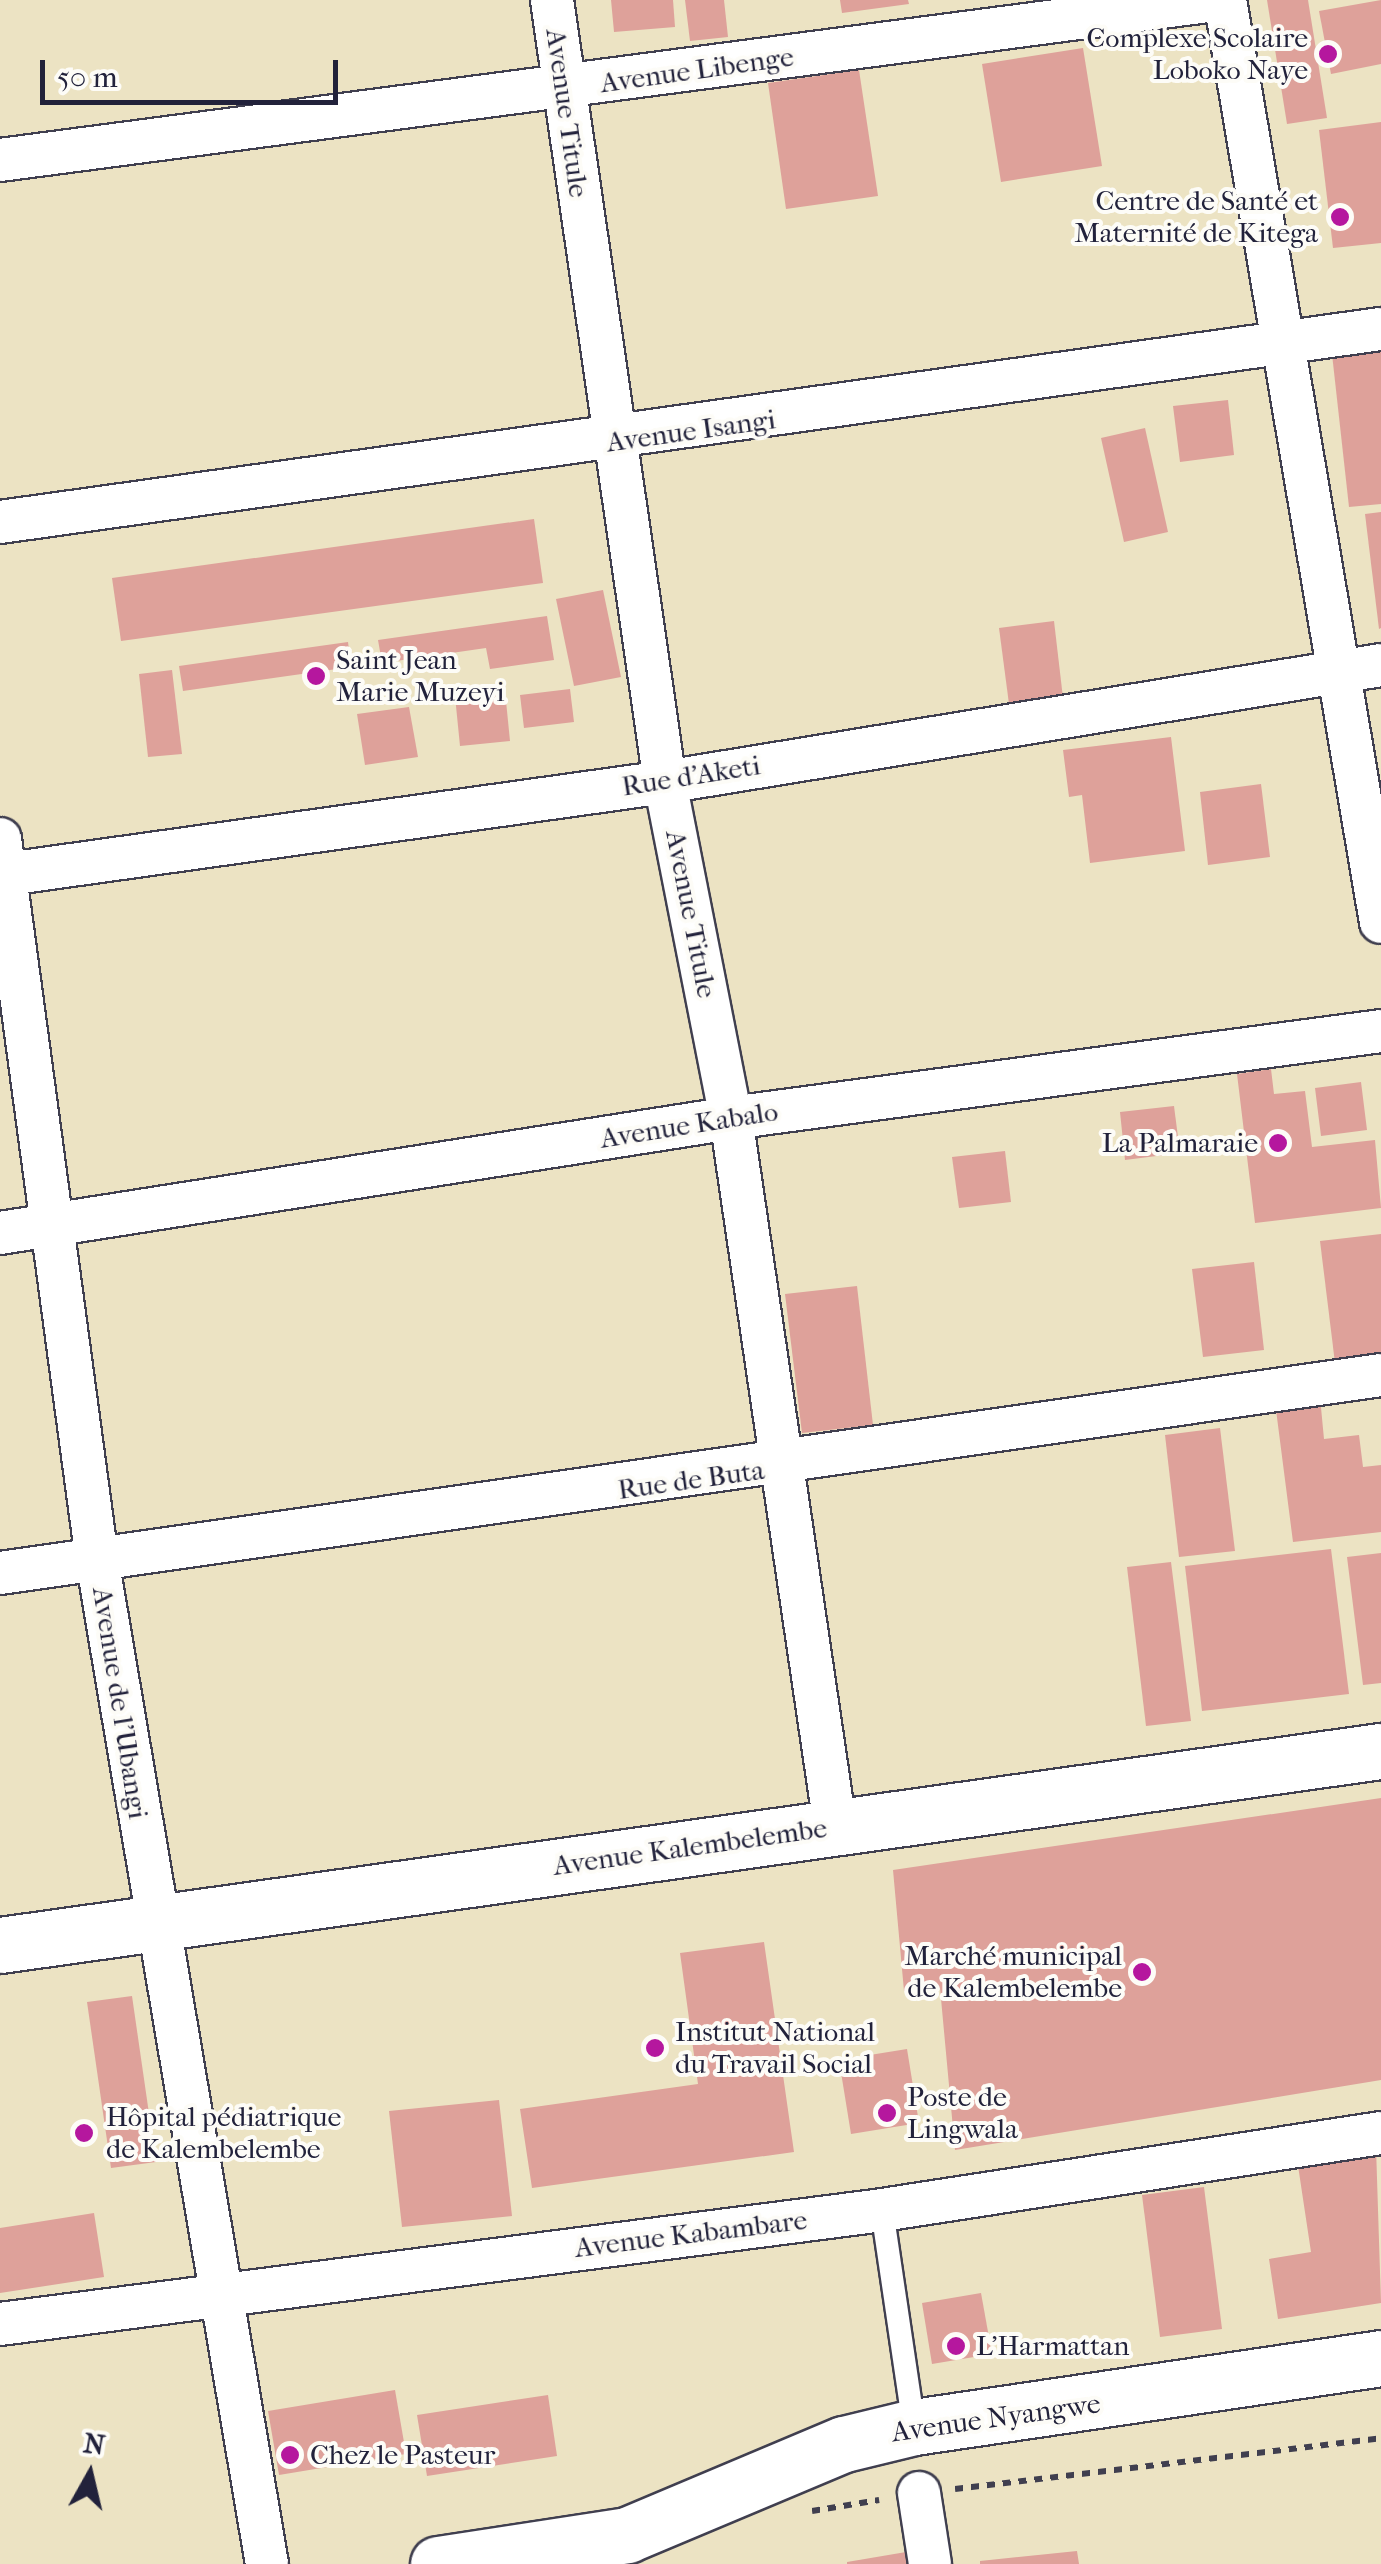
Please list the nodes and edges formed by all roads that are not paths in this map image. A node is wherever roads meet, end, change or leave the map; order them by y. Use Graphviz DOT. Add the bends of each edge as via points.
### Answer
graph roads {
  1 [pos="552,0"];
  2 [pos="1216,0"];
  3 [pos="1225,0"];
  4 [pos="562,88"];
  5 [pos="0,160"];
  6 [pos="1381,329"];
  7 [pos="1278,346"];
  8 [pos="612,442"];
  9 [pos="0,522"];
  10 [pos="1361,667"];
  11 [pos="665,782"];
  12 [pos="2,863"];
  13 [pos="1381,922"];
  14 [pos="1381,1032"];
  15 [pos="732,1118"];
  16 [pos="46,1227"];
  17 [pos="0,1233"];
  18 [pos="1381,1375"];
  19 [pos="783,1468"];
  20 [pos="97,1559"];
  21 [pos="0,1573"];
  22 [pos="1381,1751"];
  23 [pos="835,1826"];
  24 [pos="155,1923"];
  25 [pos="0,1946"];
  26 [pos="1381,2133"];
  27 [pos="882,2210"];
  28 [pos="218,2292"];
  29 [pos="0,2324"];
  30 [pos="1381,2358"];
  31 [pos="914,2427"];
  32 [pos="919,2493"];
  33 [pos="267,2564"];
  34 [pos="438,2564"];
  35 [pos="930,2564"];
  1 -- 4 [label="street, Avenue Titule"];
  2 -- 4 [label="street, Avenue Libenge"];
  3 -- 7 [label="street"];
  4 -- 5 [label="street, Avenue Libenge"];
  4 -- 8 [label="street, Avenue Titule"];
  6 -- 7 [label="street, Avenue Isangi"];
  7 -- 8 [label="street, Avenue Isangi"];
  7 -- 10 [label="street"];
  8 -- 9 [label="street, Avenue Isangi"];
  8 -- 11 [label="street, Avenue Titule"];
  10 -- 11 [label="street, Rue d'Aketi"];
  10 -- 13 [label="street"];
  11 -- 12 [label="street, Rue d'Aketi"];
  11 -- 15 [label="street, Avenue Titule"];
  12 -- 16 [label="street, Avenue de l'Ubangi"];
  14 -- 15 [label="street, Avenue Kabalo"];
  15 -- 16 [label="street, Avenue Kabalo"];
  15 -- 19 [label="street, Avenue Titule"];
  16 -- 17 [label="street, Avenue Kabalo"];
  16 -- 20 [label="street, Avenue de l'Ubangi"];
  18 -- 19 [label="street, Rue de Buta"];
  19 -- 20 [label="street, Rue de Buta"];
  19 -- 23 [label="street, Avenue Titule"];
  20 -- 21 [label="street, Rue de Buta"];
  20 -- 24 [label="street, Avenue de l'Ubangi"];
  22 -- 23 [label="street, Avenue Kalembelembe"];
  23 -- 24 [label="street, Avenue Kalembelembe"];
  24 -- 25 [label="street, Avenue Kalembelembe"];
  24 -- 28 [label="street, Avenue de l'Ubangi"];
  26 -- 27 [label="street, Avenue Kabambare"];
  27 -- 28 [label="street, Avenue Kabambare"];
  27 -- 31 [label="lane"];
  28 -- 29 [label="street, Avenue Kabambare"];
  28 -- 33 [label="street, Avenue de l'Ubangi"];
  30 -- 31 [label="street, Avenue Nyangwe"];
  31 -- 34 [label="street, Avenue Nyangwe" via="844,2444 628,2535"];
  32 -- 35 [label="street"];
}
